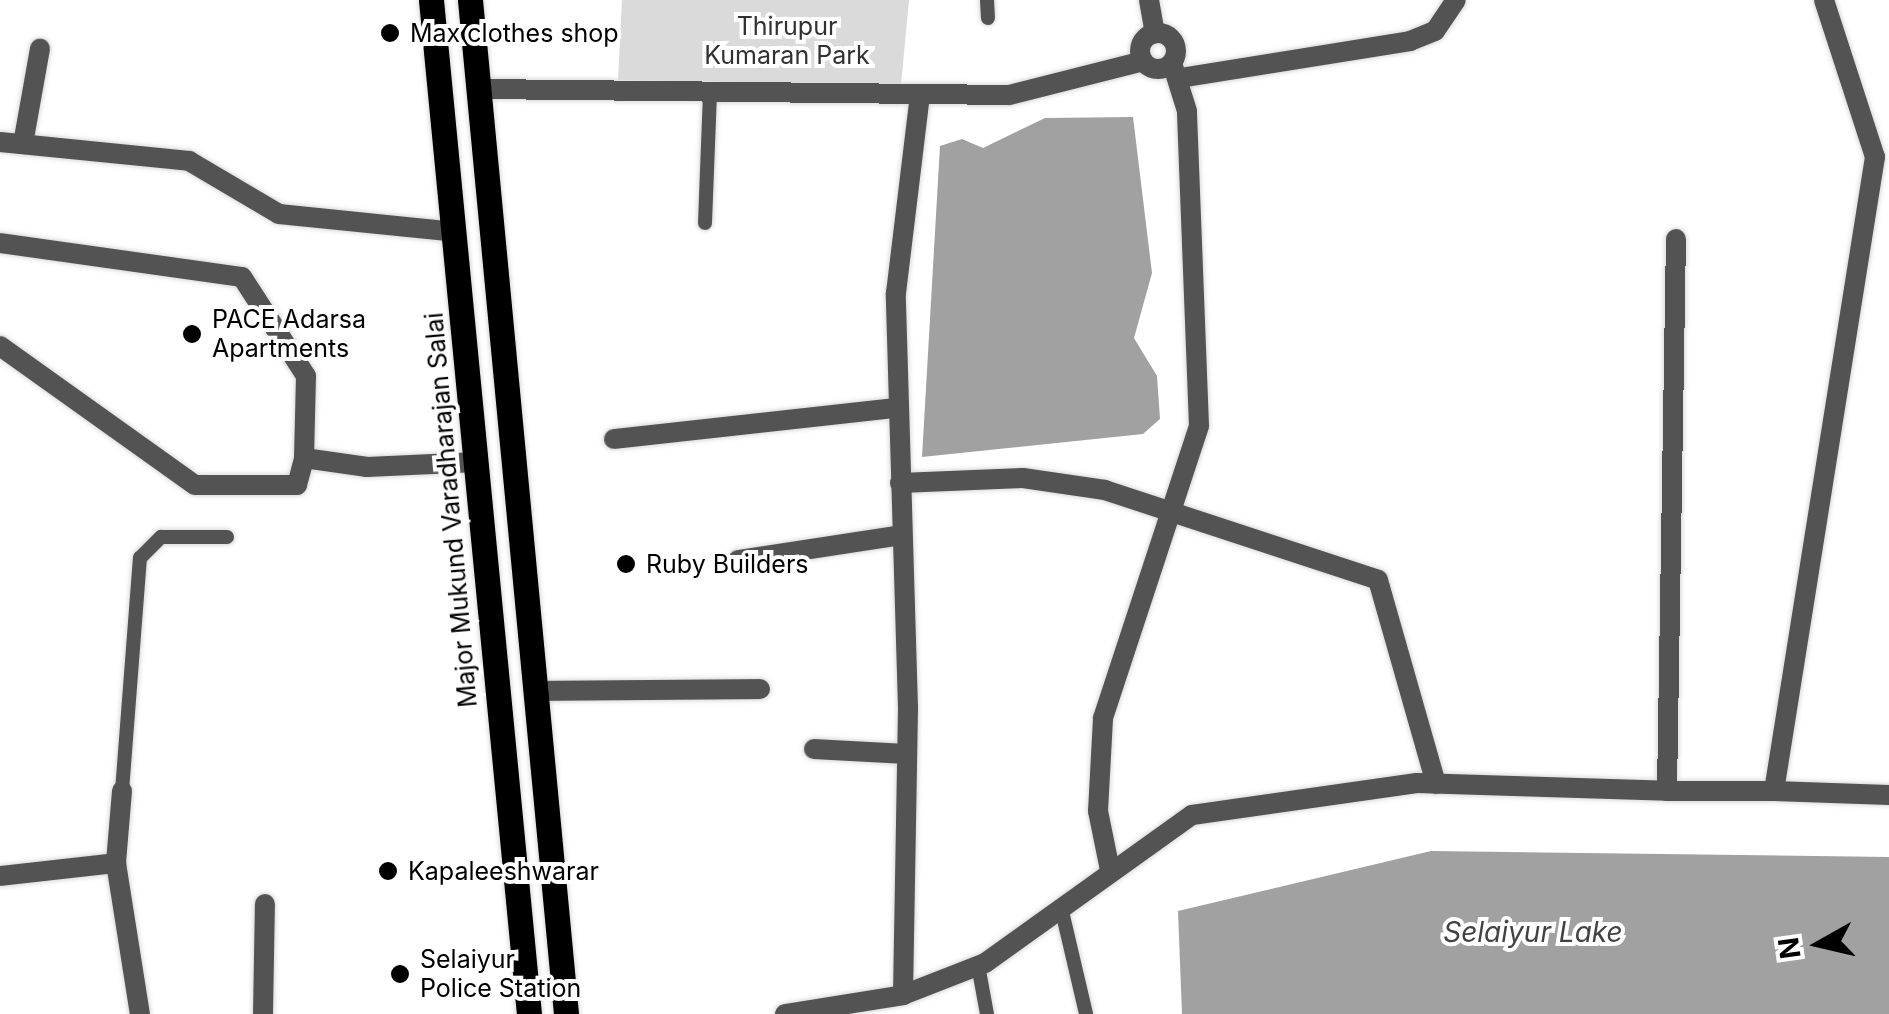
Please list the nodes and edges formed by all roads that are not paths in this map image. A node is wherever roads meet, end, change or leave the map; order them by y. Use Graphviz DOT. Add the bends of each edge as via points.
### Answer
graph roads {
  1 [pos="431,0"];
  2 [pos="470,0"];
  3 [pos="987,0"];
  4 [pos="1149,0"];
  5 [pos="1456,0"];
  6 [pos="1824,0"];
  7 [pos="988,18"];
  8 [pos="1155,33"];
  9 [pos="40,49"];
  10 [pos="1143,60"];
  11 [pos="1176,70"];
  12 [pos="480,88"];
  13 [pos="710,92"];
  14 [pos="920,95"];
  15 [pos="0,142"];
  16 [pos="22,144"];
  17 [pos="705,223"];
  18 [pos="455,232"];
  19 [pos="1676,239"];
  20 [pos="0,243"];
  21 [pos="0,346"];
  22 [pos="897,408"];
  23 [pos="614,439"];
  24 [pos="304,458"];
  25 [pos="477,462"];
  26 [pos="900,483"];
  27 [pos="1166,509"];
  28 [pos="901,536"];
  29 [pos="227,537"];
  30 [pos="738,560"];
  31 [pos="760,690"];
  32 [pos="536,691"];
  33 [pos="814,749"];
  34 [pos="906,754"];
  35 [pos="1436,784"];
  36 [pos="1774,790"];
  37 [pos="122,791"];
  38 [pos="1666,791"];
  39 [pos="1889,795"];
  40 [pos="116,862"];
  41 [pos="1106,874"];
  42 [pos="0,876"];
  43 [pos="265,904"];
  44 [pos="1061,907"];
  45 [pos="978,965"];
  46 [pos="903,995"];
  47 [pos="140,1014"];
  48 [pos="264,1014"];
  49 [pos="528,1014"];
  50 [pos="566,1014"];
  51 [pos="786,1014"];
  52 [pos="987,1014"];
  53 [pos="1086,1014"];
  1 -- 18 [label="main road, Major Mukund Varadharajan Salai"];
  2 -- 12 [label="main road"];
  3 -- 7 [label="lane"];
  4 -- 8 [label="street"];
  5 -- 11 [label="street" via="1435,31 1410,41"];
  6 -- 36 [label="street" via="1875,157"];
  8 -- 10 [label="street" via="1142,44"];
  8 -- 11 [label="street" via="1175,43"];
  9 -- 16 [label="street"];
  10 -- 11 [label="street" via="1158,70"];
  10 -- 14 [label="street" via="1009,95"];
  11 -- 27 [label="street" via="1199,426"];
  12 -- 13 [label="street"];
  12 -- 32 [label="main road"];
  13 -- 14 [label="street"];
  13 -- 17 [label="lane"];
  14 -- 22 [label="street" via="896,293"];
  15 -- 16 [label="street"];
  16 -- 18 [label="street" via="189,161 279,214"];
  18 -- 25 [label="main road, Major Mukund Varadharajan Salai"];
  19 -- 38 [label="street"];
  20 -- 24 [label="street" via="242,277 306,376"];
  21 -- 24 [label="street" via="194,485 298,485"];
  22 -- 23 [label="street"];
  22 -- 26 [label="street"];
  24 -- 25 [label="street" via="356,461 383,454"];
  25 -- 49 [label="main road, Major Mukund Varadharajan Salai"];
  26 -- 27 [label="street" via="1023,478"];
  26 -- 28 [label="street"];
  27 -- 35 [label="street" via="1378,580"];
  27 -- 41 [label="street" via="1103,718 1098,811"];
  28 -- 30 [label="street"];
  28 -- 34 [label="street"];
  29 -- 37 [label="lane" via="160,538 140,558"];
  31 -- 32 [label="street"];
  32 -- 50 [label="main road"];
  33 -- 34 [label="street"];
  34 -- 46 [label="street"];
  35 -- 38 [label="street"];
  35 -- 41 [label="street" via="1192,815"];
  36 -- 38 [label="street"];
  36 -- 39 [label="street"];
  37 -- 40 [label="street"];
  40 -- 42 [label="street"];
  40 -- 47 [label="street"];
  41 -- 44 [label="street"];
  43 -- 48 [label="street"];
  44 -- 45 [label="street"];
  44 -- 53 [label="lane"];
  45 -- 46 [label="street"];
  45 -- 52 [label="lane"];
  46 -- 51 [label="street"];
}
